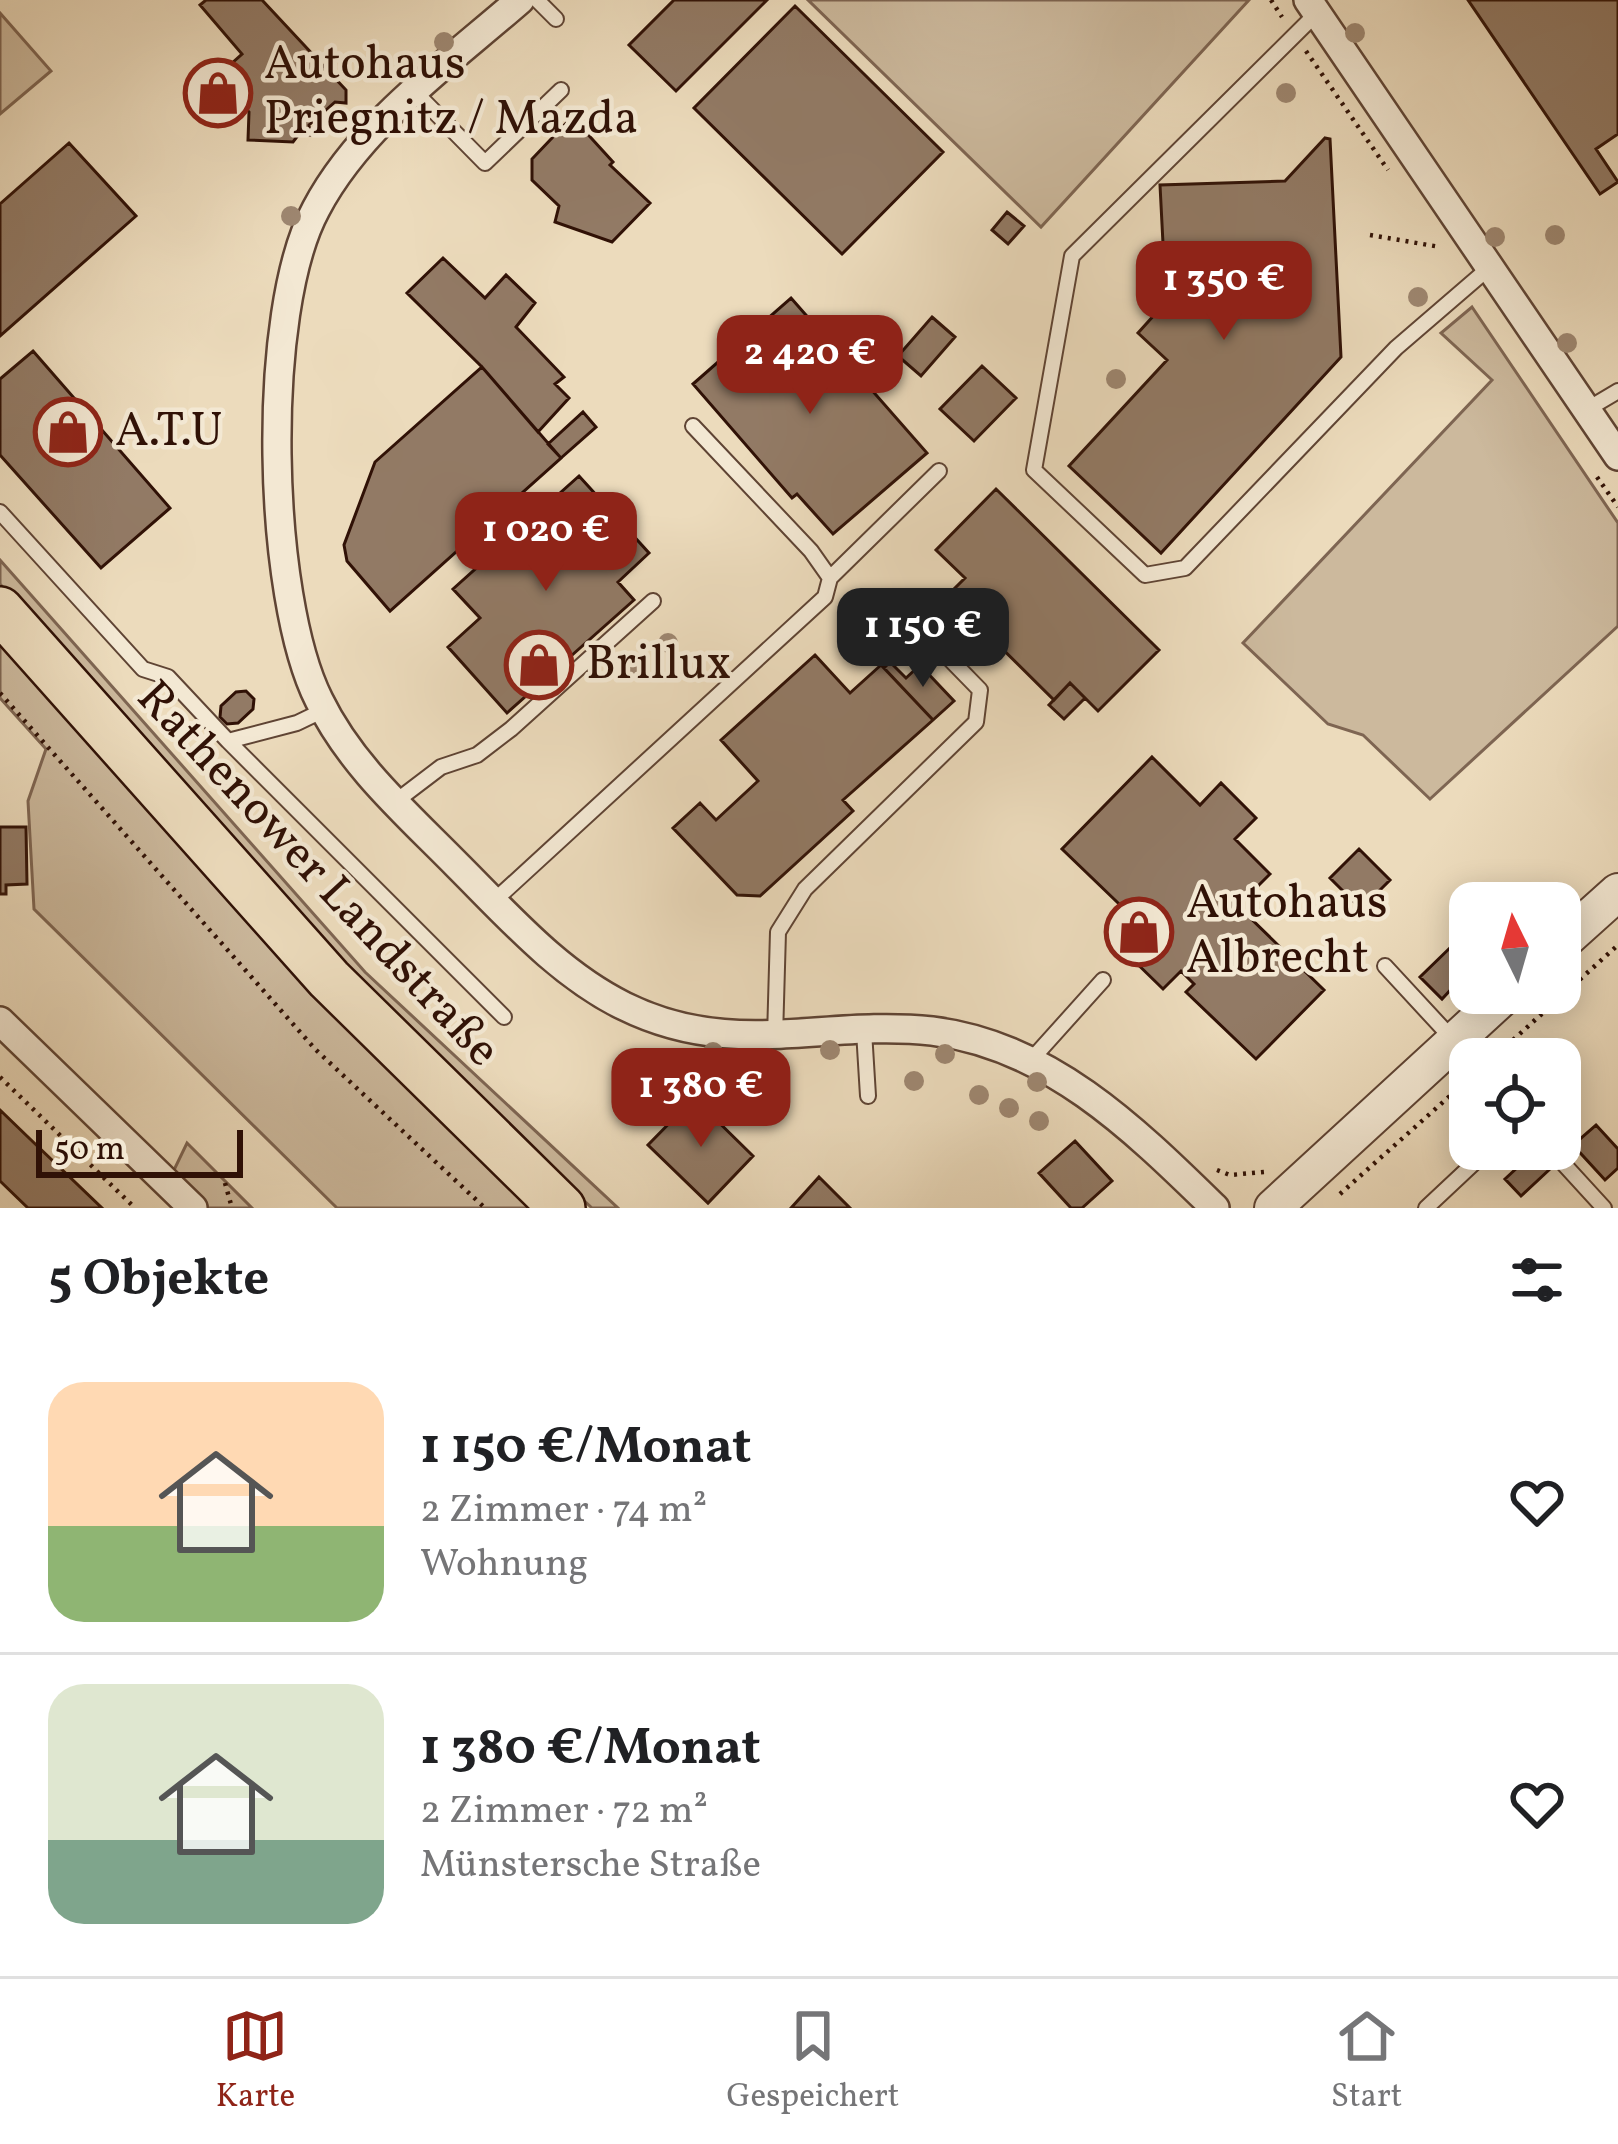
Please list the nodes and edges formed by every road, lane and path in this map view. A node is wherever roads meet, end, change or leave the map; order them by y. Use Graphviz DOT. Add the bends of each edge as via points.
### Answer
graph roads {
  1 [pos="518,2"];
  2 [pos="1312,6"];
  3 [pos="556,19"];
  4 [pos="561,90"];
  5 [pos="416,93"];
  6 [pos="1370,235"];
  7 [pos="1440,247"];
  8 [pos="1490,267"];
  9 [pos="1618,391"];
  10 [pos="1586,410"];
  11 [pos="693,426"];
  12 [pos="1618,456"];
  13 [pos="939,471"];
  14 [pos="0,512"];
  15 [pos="830,578"];
  16 [pos="652,601"];
  17 [pos="0,610"];
  18 [pos="903,611"];
  19 [pos="0,693"];
  20 [pos="324,710"];
  21 [pos="228,741"];
  22 [pos="395,802"];
  23 [pos="1618,892"];
  24 [pos="494,902"];
  25 [pos="1581,925"];
  26 [pos="1618,945"];
  27 [pos="1385,966"];
  28 [pos="1103,980"];
  29 [pos="1491,1014"];
  30 [pos="504,1017"];
  31 [pos="0,1021"];
  32 [pos="864,1031"];
  33 [pos="776,1036"];
  34 [pos="1452,1038"];
  35 [pos="1472,1038"];
  36 [pos="1514,1038"];
  37 [pos="1032,1059"];
  38 [pos="1449,1062"];
  39 [pos="0,1077"];
  40 [pos="868,1096"];
  41 [pos="1449,1097"];
  42 [pos="1214,1169"];
  43 [pos="1278,1169"];
  44 [pos="1467,1170"];
  45 [pos="1569,1170"];
  46 [pos="225,1183"];
  47 [pos="1340,1193"];
  48 [pos="135,1208"];
  49 [pos="193,1208"];
  50 [pos="232,1208"];
  51 [pos="485,1208"];
  52 [pos="562,1208"];
  53 [pos="1215,1208"];
  54 [pos="1274,1208"];
  55 [pos="1426,1208"];
  56 [pos="1604,1208"];
  1 -- 3 [label="lane"];
  1 -- 5 [label="street"];
  2 -- 8 [label="street"];
  2 -- 8 [label="lane" via="1072,256 1034,470 1145,575 1185,568 1396,348"];
  4 -- 5 [label="lane" via="485,163"];
  5 -- 20 [label="street" via="344,164 315,209 281,326 280,487 290,608"];
  6 -- 7 [label="path"];
  8 -- 10 [label="street"];
  9 -- 10 [label="lane"];
  10 -- 12 [label="street"];
  11 -- 15 [label="lane"];
  13 -- 15 [label="lane"];
  14 -- 21 [label="lane" via="143,669 168,677"];
  15 -- 24 [label="lane" via="806,618"];
  16 -- 22 [label="lane" via="511,729"];
  17 -- 52 [label="main road, Rathenower Landstraße" via="329,979"];
  18 -- 33 [label="lane" via="980,690 976,722 805,889 778,932"];
  19 -- 51 [label="path" via="316,1049"];
  20 -- 21 [label="lane"];
  20 -- 22 [label="street"];
  21 -- 30 [label="lane"];
  22 -- 24 [label="street"];
  23 -- 25 [label="street"];
  24 -- 33 [label="street" via="563,967 623,1006 690,1029"];
  26 -- 36 [label="path"];
  27 -- 34 [label="lane"];
  28 -- 37 [label="lane"];
  29 -- 35 [label="street"];
  31 -- 49 [label="street"];
  32 -- 33 [label="street"];
  32 -- 37 [label="street" via="931,1031"];
  32 -- 40 [label="lane"];
  37 -- 53 [label="street" via="1101,1103"];
  38 -- 54 [label="street"];
  39 -- 48 [label="path"];
  41 -- 47 [label="path"];
  42 -- 43 [label="path"];
  44 -- 55 [label="lane"];
  45 -- 56 [label="lane"];
  46 -- 50 [label="path"];
}
